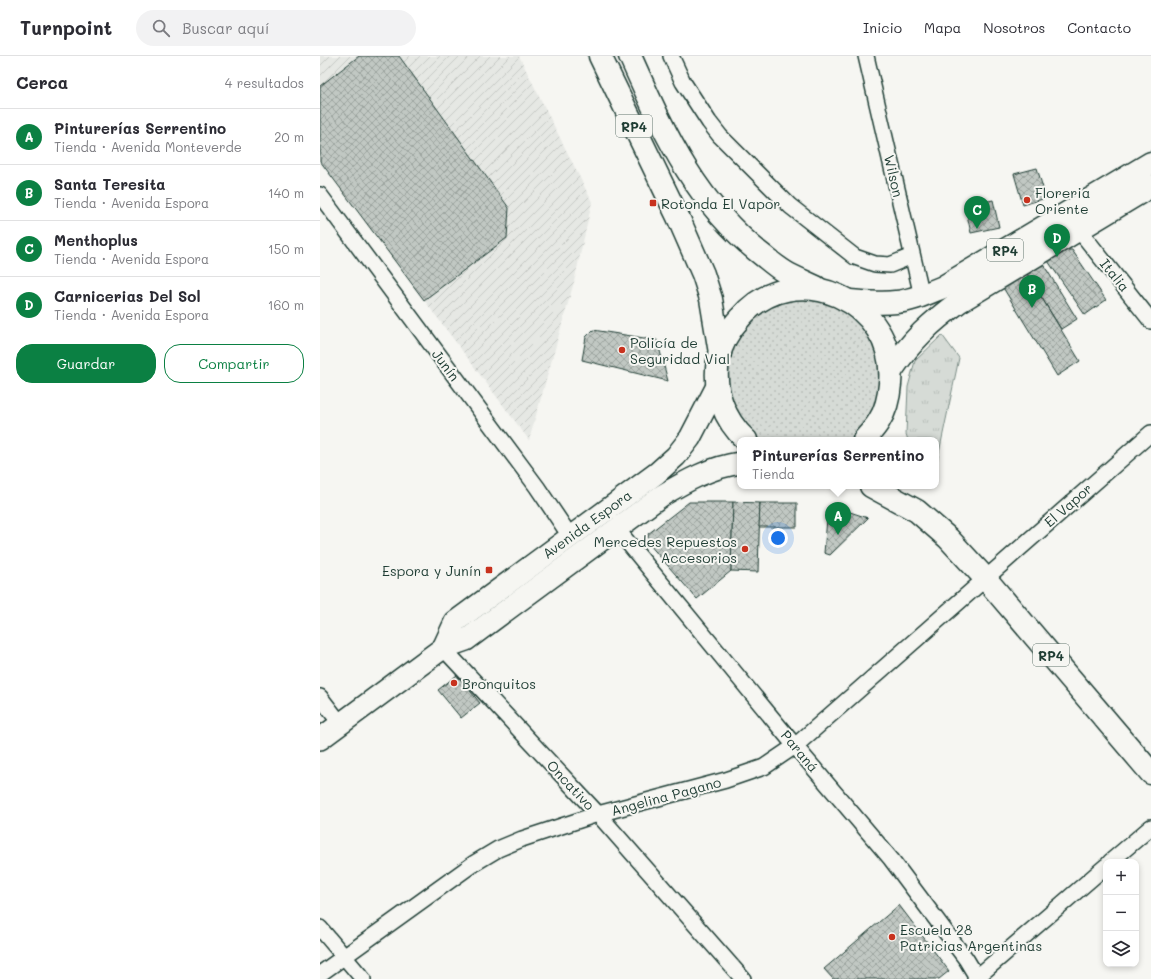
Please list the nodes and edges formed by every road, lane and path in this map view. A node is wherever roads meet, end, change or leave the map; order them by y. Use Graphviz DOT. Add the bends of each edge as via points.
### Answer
graph roads {
  1 [pos="600,56"];
  2 [pos="630,56"];
  3 [pos="671,56"];
  4 [pos="866,56"];
  5 [pos="1151,163"];
  6 [pos="1151,186"];
  7 [pos="323,204"];
  8 [pos="1078,230"];
  9 [pos="912,256"];
  10 [pos="822,290"];
  11 [pos="922,296"];
  12 [pos="849,301"];
  13 [pos="1151,320"];
  14 [pos="720,353"];
  15 [pos="891,371"];
  16 [pos="717,386"];
  17 [pos="1151,433"];
  18 [pos="743,437"];
  19 [pos="866,437"];
  20 [pos="737,464"];
  21 [pos="877,489"];
  22 [pos="616,528"];
  23 [pos="570,536"];
  24 [pos="985,578"];
  25 [pos="443,648"];
  26 [pos="320,696"];
  27 [pos="340,723"];
  28 [pos="320,739"];
  29 [pos="795,746"];
  30 [pos="1151,773"];
  31 [pos="598,814"];
  32 [pos="1151,827"];
  33 [pos="1114,859"];
  34 [pos="1103,869"];
  35 [pos="320,928"];
  36 [pos="344,956"];
  37 [pos="320,974"];
  38 [pos="976,978"];
  39 [pos="363,979"];
  40 [pos="743,979"];
  1 -- 14 [label="main road, RP4" via="703,274 711,299"];
  2 -- 10 [label="main road, RP4" via="666,135 710,203 750,246 786,273"];
  3 -- 9 [label="street" via="683,82 708,122 790,206 855,257 875,264 890,265"];
  4 -- 9 [label="street, Wilson"];
  5 -- 11 [label="main road, RP4" via="943,287"];
  6 -- 8 [label="main road"];
  7 -- 23 [label="street, Junín" via="537,487"];
  8 -- 13 [label="street, Italia"];
  8 -- 15 [label="main road" via="938,317 921,332"];
  9 -- 11 [label="street, Wilson"];
  10 -- 12 [label="main road, RP4"];
  10 -- 14 [label="main road, RP4" via="796,288 770,295 748,308 730,329"];
  11 -- 12 [label="main road, RP4" via="896,302"];
  12 -- 15 [label="main road, RP4" via="871,319 886,343"];
  14 -- 16 [label="main road, RP4"];
  15 -- 19 [label="main road, RP4" via="889,397 879,421"];
  16 -- 18 [label="main road, RP4" via="723,410"];
  16 -- 23 [label="main road, Avenida Espora" via="690,438 676,456"];
  17 -- 24 [label="street, El Vapor"];
  20 -- 22 [label="main road, Avenida Espora" via="711,470 683,482"];
  21 -- 24 [label="main road, RP4" via="917,511 932,523"];
  22 -- 25 [label="main road, Avenida Espora" via="466,640"];
  22 -- 29 [label="street, Paraná"];
  23 -- 25 [label="main road, Avenida Espora" via="455,622"];
  24 -- 29 [label="street, Angelina Pagano"];
  24 -- 30 [label="main road, RP4"];
  25 -- 27 [label="main road, Avenida Espora"];
  25 -- 31 [label="street, Oncativo"];
  26 -- 27 [label="street"];
  27 -- 28 [label="main road, Avenida Espora"];
  29 -- 31 [label="street, Angelina Pagano" via="764,767 726,780"];
  29 -- 38 [label="street, Paraná" via="891,859 966,959"];
  31 -- 36 [label="street, Angelina Pagano" via="522,838 498,849"];
  31 -- 40 [label="street, Oncativo"];
  32 -- 33 [label="street"];
  34 -- 38 [label="street"];
  35 -- 36 [label="street"];
  36 -- 37 [label="street, Angelina Pagano"];
  36 -- 39 [label="street"];
}
